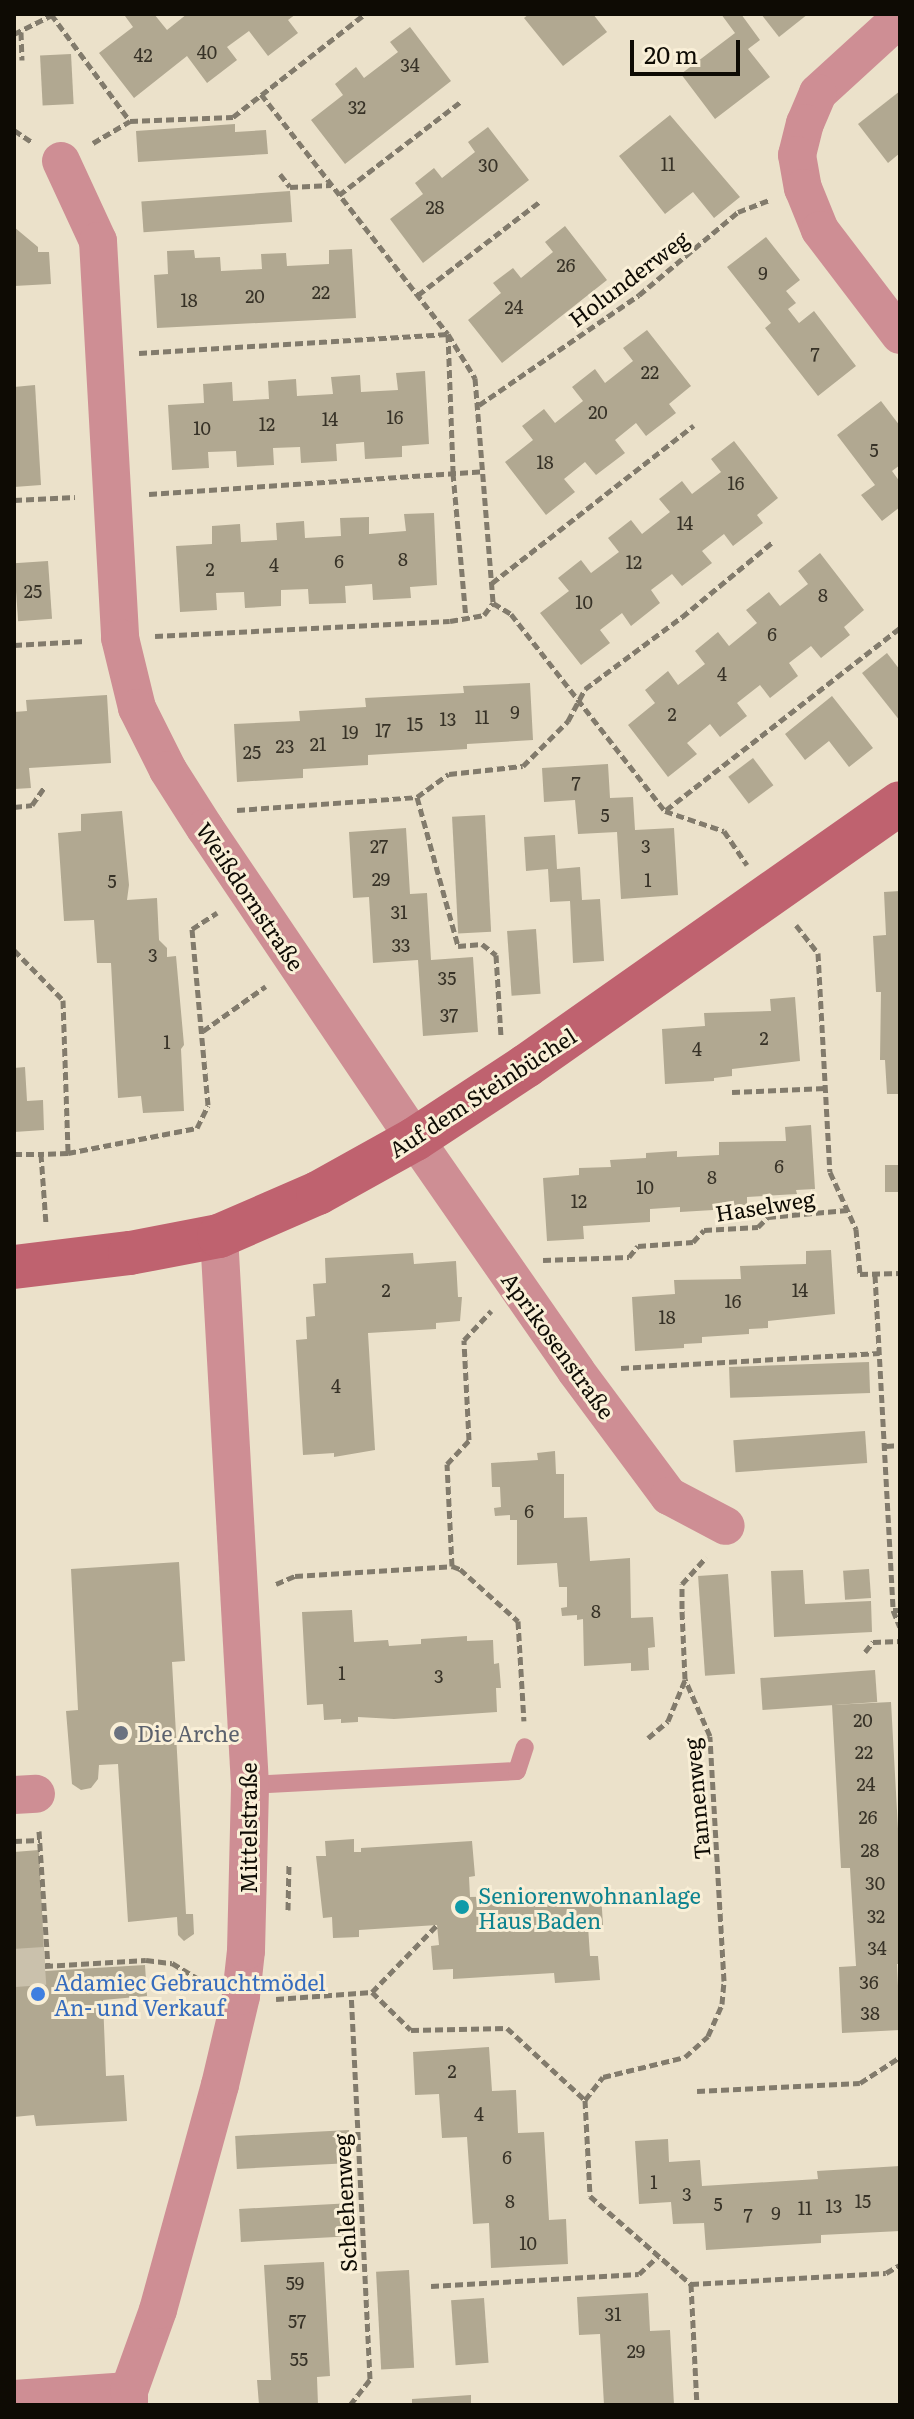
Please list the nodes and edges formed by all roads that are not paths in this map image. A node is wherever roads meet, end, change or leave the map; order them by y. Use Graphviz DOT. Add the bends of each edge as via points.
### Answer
graph roads {
  1 [pos="900,18"];
  2 [pos="61,161"];
  3 [pos="900,335"];
  4 [pos="900,803"];
  5 [pos="415,1139"];
  6 [pos="219,1236"];
  7 [pos="32,1266"];
  8 [pos="726,1526"];
  9 [pos="525,1747"];
  10 [pos="250,1785"];
  11 [pos="129,2398"];
  12 [pos="14,2399"];
  1 -- 3 [label="street" via="818,93 797,155 820,230"];
  2 -- 5 [label="street, Weißdornstraße" via="98,241 120,638 137,708 205,828"];
  4 -- 5 [label="street, Auf dem Steinbüchel"];
  5 -- 6 [label="street, Auf dem Steinbüchel" via="318,1193"];
  5 -- 8 [label="street, Aprikosenstraße" via="669,1496"];
  6 -- 7 [label="street, Auf dem Steinbüchel"];
  6 -- 10 [label="street, Mittelstraße"];
  9 -- 10 [label="lane" via="517,1771"];
  10 -- 11 [label="street, Mittelstraße" via="250,1890 241,1996 163,2295"];
  11 -- 12 [label="street"];
}
